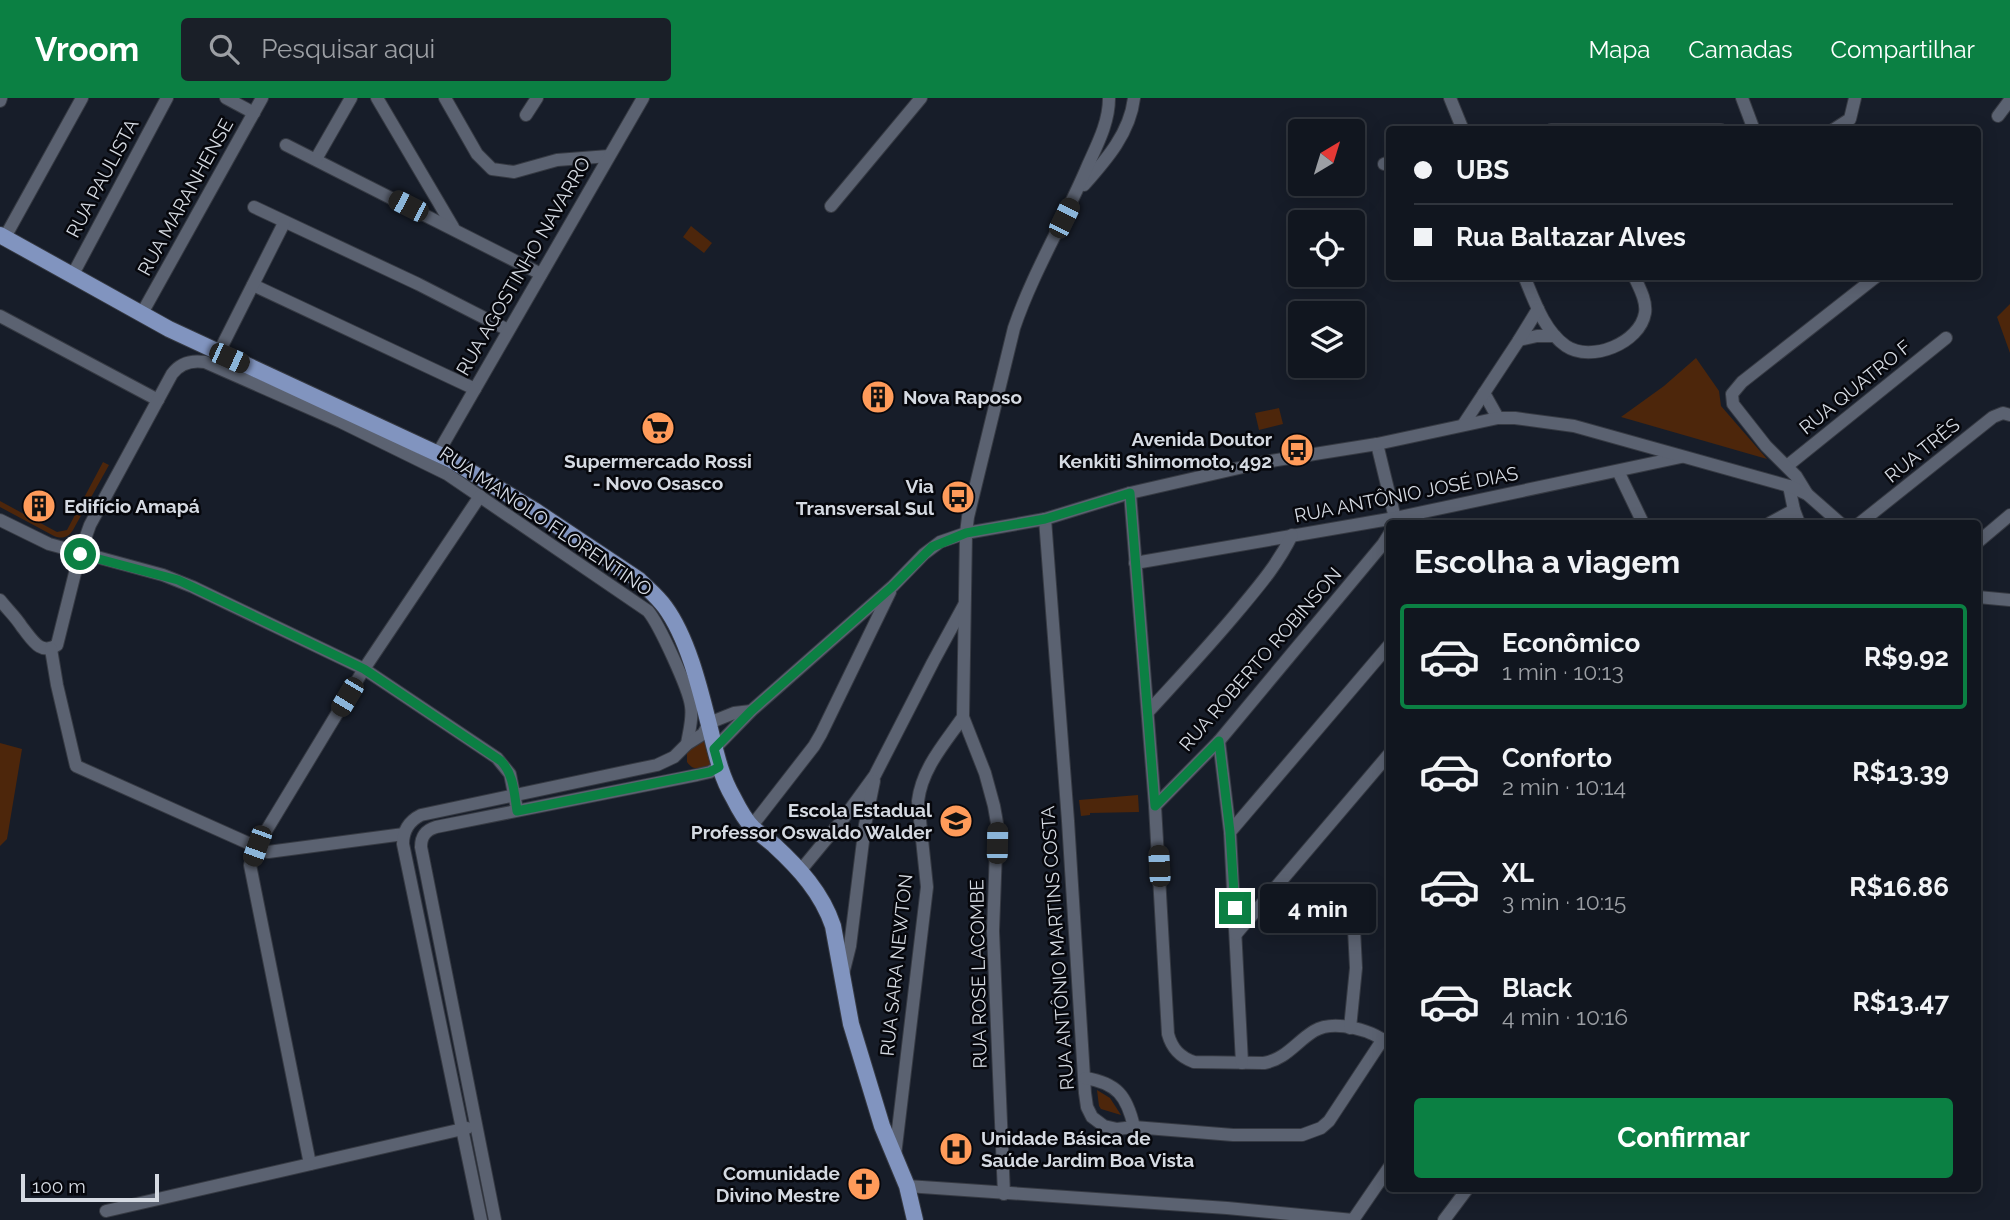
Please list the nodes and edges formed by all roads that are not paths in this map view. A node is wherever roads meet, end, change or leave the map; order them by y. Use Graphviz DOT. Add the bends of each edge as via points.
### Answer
graph roads {
  1 [pos="82,98"];
  2 [pos="167,98"];
  3 [pos="226,98"];
  4 [pos="261,98"];
  5 [pos="351,98"];
  6 [pos="377,98"];
  7 [pos="445,98"];
  8 [pos="537,98"];
  9 [pos="643,98"];
  10 [pos="920,98"];
  11 [pos="1109,98"];
  12 [pos="1134,98"];
  13 [pos="1450,98"];
  14 [pos="1742,98"];
  15 [pos="1855,98"];
  16 [pos="2010,100"];
  17 [pos="254,113"];
  18 [pos="526,115"];
  19 [pos="1998,116"];
  20 [pos="1461,126"];
  21 [pos="1752,126"];
  22 [pos="1839,126"];
  23 [pos="286,145"];
  24 [pos="609,156"];
  25 [pos="316,159"];
  26 [pos="1075,196"];
  27 [pos="831,206"];
  28 [pos="254,207"];
  29 [pos="284,223"];
  30 [pos="454,229"];
  31 [pos="2,236"];
  32 [pos="541,274"];
  33 [pos="72,276"];
  34 [pos="1526,280"];
  35 [pos="1636,280"];
  36 [pos="1872,280"];
  37 [pos="253,285"];
  38 [pos="1538,309"];
  39 [pos="141,315"];
  40 [pos="0,316"];
  41 [pos="508,330"];
  42 [pos="1555,336"];
  43 [pos="1946,338"];
  44 [pos="1519,340"];
  45 [pos="218,354"];
  46 [pos="475,389"];
  47 [pos="1484,393"];
  48 [pos="158,400"];
  49 [pos="2010,415"];
  50 [pos="1498,418"];
  51 [pos="1463,425"];
  52 [pos="1377,444"];
  53 [pos="438,453"];
  54 [pos="1683,456"];
  55 [pos="1787,466"];
  56 [pos="1618,471"];
  57 [pos="1789,486"];
  58 [pos="1130,493"];
  59 [pos="1807,494"];
  60 [pos="480,496"];
  61 [pos="1794,510"];
  62 [pos="2010,515"];
  63 [pos="1045,519"];
  64 [pos="0,520"];
  65 [pos="1394,520"];
  66 [pos="1398,520"];
  67 [pos="1642,520"];
  68 [pos="1776,520"];
  69 [pos="1797,520"];
  70 [pos="1837,520"];
  71 [pos="1864,520"];
  72 [pos="1386,522"];
  73 [pos="966,533"];
  74 [pos="1292,535"];
  75 [pos="1386,539"];
  76 [pos="1981,539"];
  77 [pos="80,554"];
  78 [pos="1135,562"];
  79 [pos="893,586"];
  80 [pos="1981,597"];
  81 [pos="0,600"];
  82 [pos="2010,600"];
  83 [pos="966,602"];
  84 [pos="51,649"];
  85 [pos="1386,649"];
  86 [pos="364,669"];
  87 [pos="751,711"];
  88 [pos="1148,712"];
  89 [pos="963,717"];
  90 [pos="709,723"];
  91 [pos="1219,741"];
  92 [pos="683,748"];
  93 [pos="714,749"];
  94 [pos="1386,758"];
  95 [pos="719,767"];
  96 [pos="692,775"];
  97 [pos="875,775"];
  98 [pos="514,796"];
  99 [pos="1155,806"];
  100 [pos="517,811"];
  101 [pos="843,819"];
  102 [pos="865,825"];
  103 [pos="751,827"];
  104 [pos="1230,832"];
  105 [pos="404,834"];
  106 [pos="257,846"];
  107 [pos="800,871"];
  108 [pos="1358,895"];
  109 [pos="830,918"];
  110 [pos="853,919"];
  111 [pos="1236,934"];
  112 [pos="842,981"];
  113 [pos="1350,1028"];
  114 [pos="1386,1043"];
  115 [pos="459,1046"];
  116 [pos="445,1050"];
  117 [pos="1242,1063"];
  118 [pos="1085,1078"];
  119 [pos="900,1104"];
  120 [pos="476,1126"];
  121 [pos="882,1126"];
  122 [pos="1134,1127"];
  123 [pos="462,1129"];
  124 [pos="895,1155"];
  125 [pos="310,1164"];
  126 [pos="1386,1172"];
  127 [pos="907,1186"];
  128 [pos="1465,1192"];
  129 [pos="1004,1194"];
  130 [pos="106,1212"];
  131 [pos="481,1220"];
  132 [pos="495,1220"];
  133 [pos="915,1220"];
  134 [pos="1444,1220"];
  1 -- 31 [label="street"];
  2 -- 33 [label="street, RUA PAULISTA"];
  3 -- 17 [label="street"];
  4 -- 17 [label="street, RUA MARANHENSE"];
  5 -- 25 [label="street"];
  6 -- 30 [label="street"];
  7 -- 24 [label="street" via="477,154 492,169 514,172 557,160"];
  8 -- 18 [label="street"];
  9 -- 24 [label="street, RUA AGOSTINHO NAVARRO"];
  10 -- 27 [label="street"];
  11 -- 26 [label="street" via="1107,121"];
  12 -- 26 [label="street" via="1126,130"];
  13 -- 20 [label="street"];
  14 -- 21 [label="street"];
  15 -- 22 [label="street" via="1850,119"];
  16 -- 19 [label="street"];
  17 -- 39 [label="street, RUA MARANHENSE"];
  23 -- 25 [label="street"];
  24 -- 32 [label="street, RUA AGOSTINHO NAVARRO"];
  25 -- 30 [label="street"];
  26 -- 73 [label="street" via="1014,328"];
  28 -- 29 [label="street"];
  29 -- 37 [label="street"];
  29 -- 41 [label="street"];
  30 -- 32 [label="street"];
  31 -- 33 [label="main road"];
  32 -- 41 [label="street, RUA AGOSTINHO NAVARRO"];
  33 -- 39 [label="main road"];
  34 -- 38 [label="street"];
  35 -- 42 [label="street" via="1645,312 1634,332 1616,346 1586,353 1564,345"];
  36 -- 55 [label="street" via="1732,394 1733,404"];
  37 -- 45 [label="street"];
  37 -- 46 [label="street"];
  38 -- 42 [label="street"];
  38 -- 44 [label="street"];
  39 -- 45 [label="main road"];
  40 -- 48 [label="street"];
  41 -- 46 [label="street, RUA AGOSTINHO NAVARRO"];
  42 -- 44 [label="street"];
  43 -- 55 [label="street, RUA QUATRO F"];
  44 -- 47 [label="street"];
  45 -- 53 [label="main road"];
  46 -- 53 [label="street, RUA AGOSTINHO NAVARRO"];
  47 -- 50 [label="street"];
  47 -- 51 [label="street"];
  48 -- 60 [label="street, RUA MANOLO FLORENTINO" via="177,367 205,362 341,422 447,474"];
  48 -- 77 [label="street, RUA MANOLO FLORENTINO" via="90,525"];
  49 -- 71 [label="street, RUA TRÊS" via="1993,417"];
  50 -- 51 [label="street"];
  50 -- 54 [label="street" via="1574,426"];
  51 -- 52 [label="street"];
  52 -- 58 [label="street" via="1265,462"];
  52 -- 65 [label="street"];
  53 -- 90 [label="main road" via="534,510 654,594 676,625"];
  54 -- 56 [label="street, RUA ANTÔNIO JOSÉ DIAS"];
  54 -- 57 [label="street"];
  55 -- 59 [label="street"];
  56 -- 66 [label="street, RUA ANTÔNIO JOSÉ DIAS"];
  56 -- 67 [label="street"];
  57 -- 59 [label="street"];
  57 -- 61 [label="street"];
  58 -- 63 [label="street"];
  58 -- 78 [label="street"];
  59 -- 70 [label="street"];
  60 -- 86 [label="street"];
  60 -- 92 [label="street, RUA MANOLO FLORENTINO" via="654,618 690,699 692,718"];
  61 -- 68 [label="street"];
  61 -- 69 [label="street"];
  62 -- 76 [label="street"];
  63 -- 73 [label="street"];
  63 -- 118 [label="street, RUA ANTÔNIO MARTINS COSTA"];
  64 -- 77 [label="street" via="39,541"];
  72 -- 74 [label="street, RUA ANTÔNIO JOSÉ DIAS"];
  73 -- 79 [label="street" via="932,547"];
  73 -- 83 [label="street"];
  74 -- 78 [label="street, RUA ANTÔNIO JOSÉ DIAS"];
  74 -- 88 [label="street" via="1271,573"];
  75 -- 91 [label="street, RUA ROBERTO ROBINSON"];
  77 -- 84 [label="street, RUA MANOLO FLORENTINO" via="57,645"];
  77 -- 86 [label="street" via="178,580"];
  78 -- 88 [label="street"];
  79 -- 87 [label="street"];
  79 -- 103 [label="street" via="814,746"];
  80 -- 82 [label="street"];
  81 -- 84 [label="street" via="33,643"];
  83 -- 89 [label="street"];
  83 -- 97 [label="street"];
  84 -- 106 [label="street" via="76,766"];
  85 -- 104 [label="street"];
  86 -- 98 [label="street" via="497,758 510,774"];
  86 -- 106 [label="street"];
  87 -- 90 [label="street"];
  87 -- 93 [label="street"];
  88 -- 99 [label="street"];
  89 -- 119 [label="street, RUA SARA NEWTON" via="919,788 927,887"];
  89 -- 129 [label="street, RUA ROSE LACOMBE" via="985,773 997,823 993,931"];
  90 -- 92 [label="street"];
  90 -- 93 [label="main road"];
  91 -- 99 [label="street, RUA ROBERTO ROBINSON"];
  91 -- 104 [label="street"];
  92 -- 96 [label="street" via="682,765"];
  92 -- 98 [label="street" via="648,768"];
  93 -- 95 [label="main road"];
  94 -- 111 [label="street"];
  95 -- 96 [label="street"];
  95 -- 103 [label="main road"];
  96 -- 100 [label="street"];
  97 -- 101 [label="street"];
  97 -- 102 [label="street"];
  98 -- 100 [label="street"];
  98 -- 105 [label="street" via="421,815"];
  99 -- 117 [label="street" via="1170,1042 1194,1062"];
  100 -- 115 [label="street" via="431,829 422,839"];
  101 -- 102 [label="street"];
  101 -- 107 [label="street"];
  102 -- 110 [label="street"];
  103 -- 107 [label="main road"];
  104 -- 111 [label="street"];
  105 -- 106 [label="street" via="268,852"];
  105 -- 116 [label="street"];
  106 -- 125 [label="street" via="250,865"];
  107 -- 109 [label="main road"];
  108 -- 113 [label="street" via="1353,909 1356,968"];
  109 -- 110 [label="street" via="843,923"];
  109 -- 112 [label="main road"];
  110 -- 112 [label="street"];
  111 -- 117 [label="street"];
  112 -- 121 [label="main road"];
  113 -- 114 [label="street" via="1365,1030"];
  113 -- 117 [label="street" via="1320,1028 1275,1061"];
  114 -- 122 [label="street, RUA ANTÔNIO MARTINS COSTA" via="1329,1121 1312,1132 1233,1135"];
  115 -- 116 [label="street"];
  115 -- 120 [label="street"];
  116 -- 123 [label="street"];
  118 -- 122 [label="street" via="1116,1089 1127,1103"];
  118 -- 122 [label="street, RUA ANTÔNIO MARTINS COSTA" via="1092,1117 1117,1129"];
  119 -- 121 [label="street"];
  119 -- 124 [label="street, RUA SARA NEWTON"];
  120 -- 123 [label="street"];
  120 -- 132 [label="street"];
  121 -- 124 [label="main road"];
  123 -- 125 [label="street"];
  123 -- 131 [label="street"];
  124 -- 127 [label="main road"];
  125 -- 130 [label="street"];
  126 -- 129 [label="street" via="1353,1220"];
  127 -- 129 [label="street"];
  127 -- 133 [label="main road"];
  128 -- 134 [label="street"];
}
